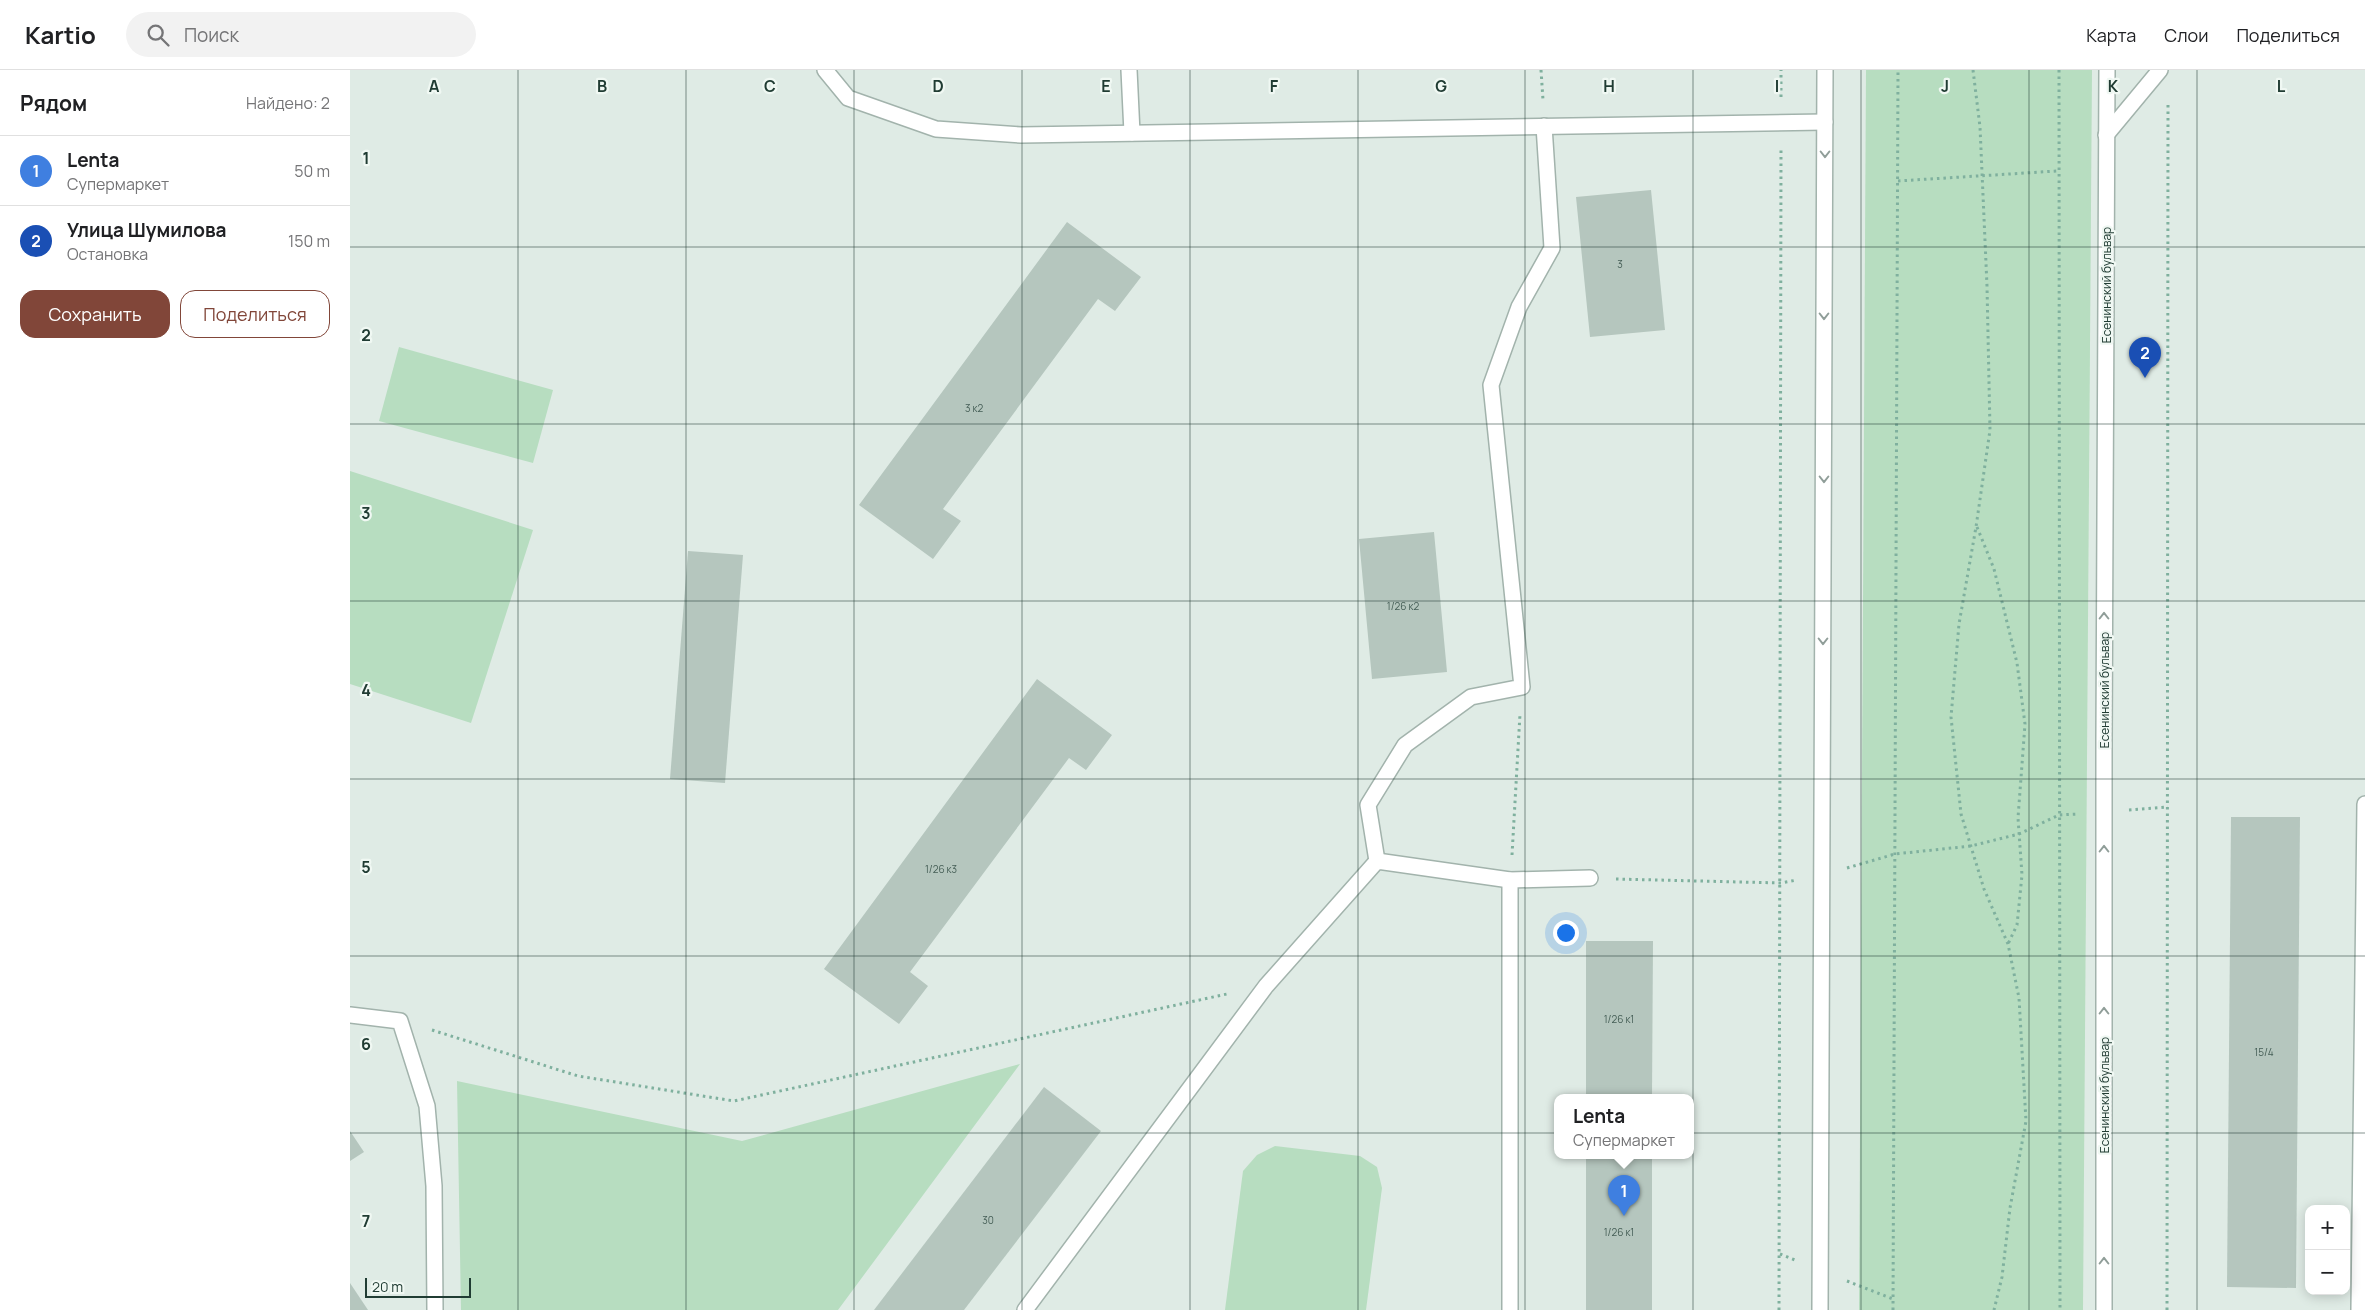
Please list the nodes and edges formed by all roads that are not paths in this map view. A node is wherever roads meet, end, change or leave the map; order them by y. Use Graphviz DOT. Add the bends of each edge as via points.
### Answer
graph roads {
  1 [pos="825,70"];
  2 [pos="1129,70"];
  3 [pos="1825,70"];
  4 [pos="2108,70"];
  5 [pos="2160,70"];
  6 [pos="1825,122"];
  7 [pos="1544,126"];
  8 [pos="1132,133"];
  9 [pos="2106,135"];
  10 [pos="2365,804"];
  11 [pos="1377,861"];
  12 [pos="1590,878"];
  13 [pos="1510,880"];
  14 [pos="350,1015"];
  15 [pos="436,1310"];
  16 [pos="1025,1310"];
  17 [pos="1510,1310"];
  18 [pos="1820,1310"];
  19 [pos="2104,1310"];
  20 [pos="2359,1310"];
  1 -- 8 [label="street" via="848,98 936,130 1021,135"];
  2 -- 8 [label="street"];
  3 -- 6 [label="street"];
  4 -- 9 [label="street, Есенинский бульвар"];
  5 -- 9 [label="street"];
  6 -- 7 [label="street"];
  6 -- 18 [label="street, one-way"];
  7 -- 8 [label="street"];
  7 -- 11 [label="street" via="1552,248 1519,307 1491,384 1522,687 1471,696 1405,745 1368,805"];
  19 -- 9 [label="street, Есенинский бульвар, one-way"];
  10 -- 20 [label="street"];
  11 -- 13 [label="street"];
  11 -- 16 [label="street" via="1266,986"];
  12 -- 13 [label="street"];
  13 -- 17 [label="street"];
  14 -- 15 [label="street" via="400,1021 427,1106 434,1186"];
}
